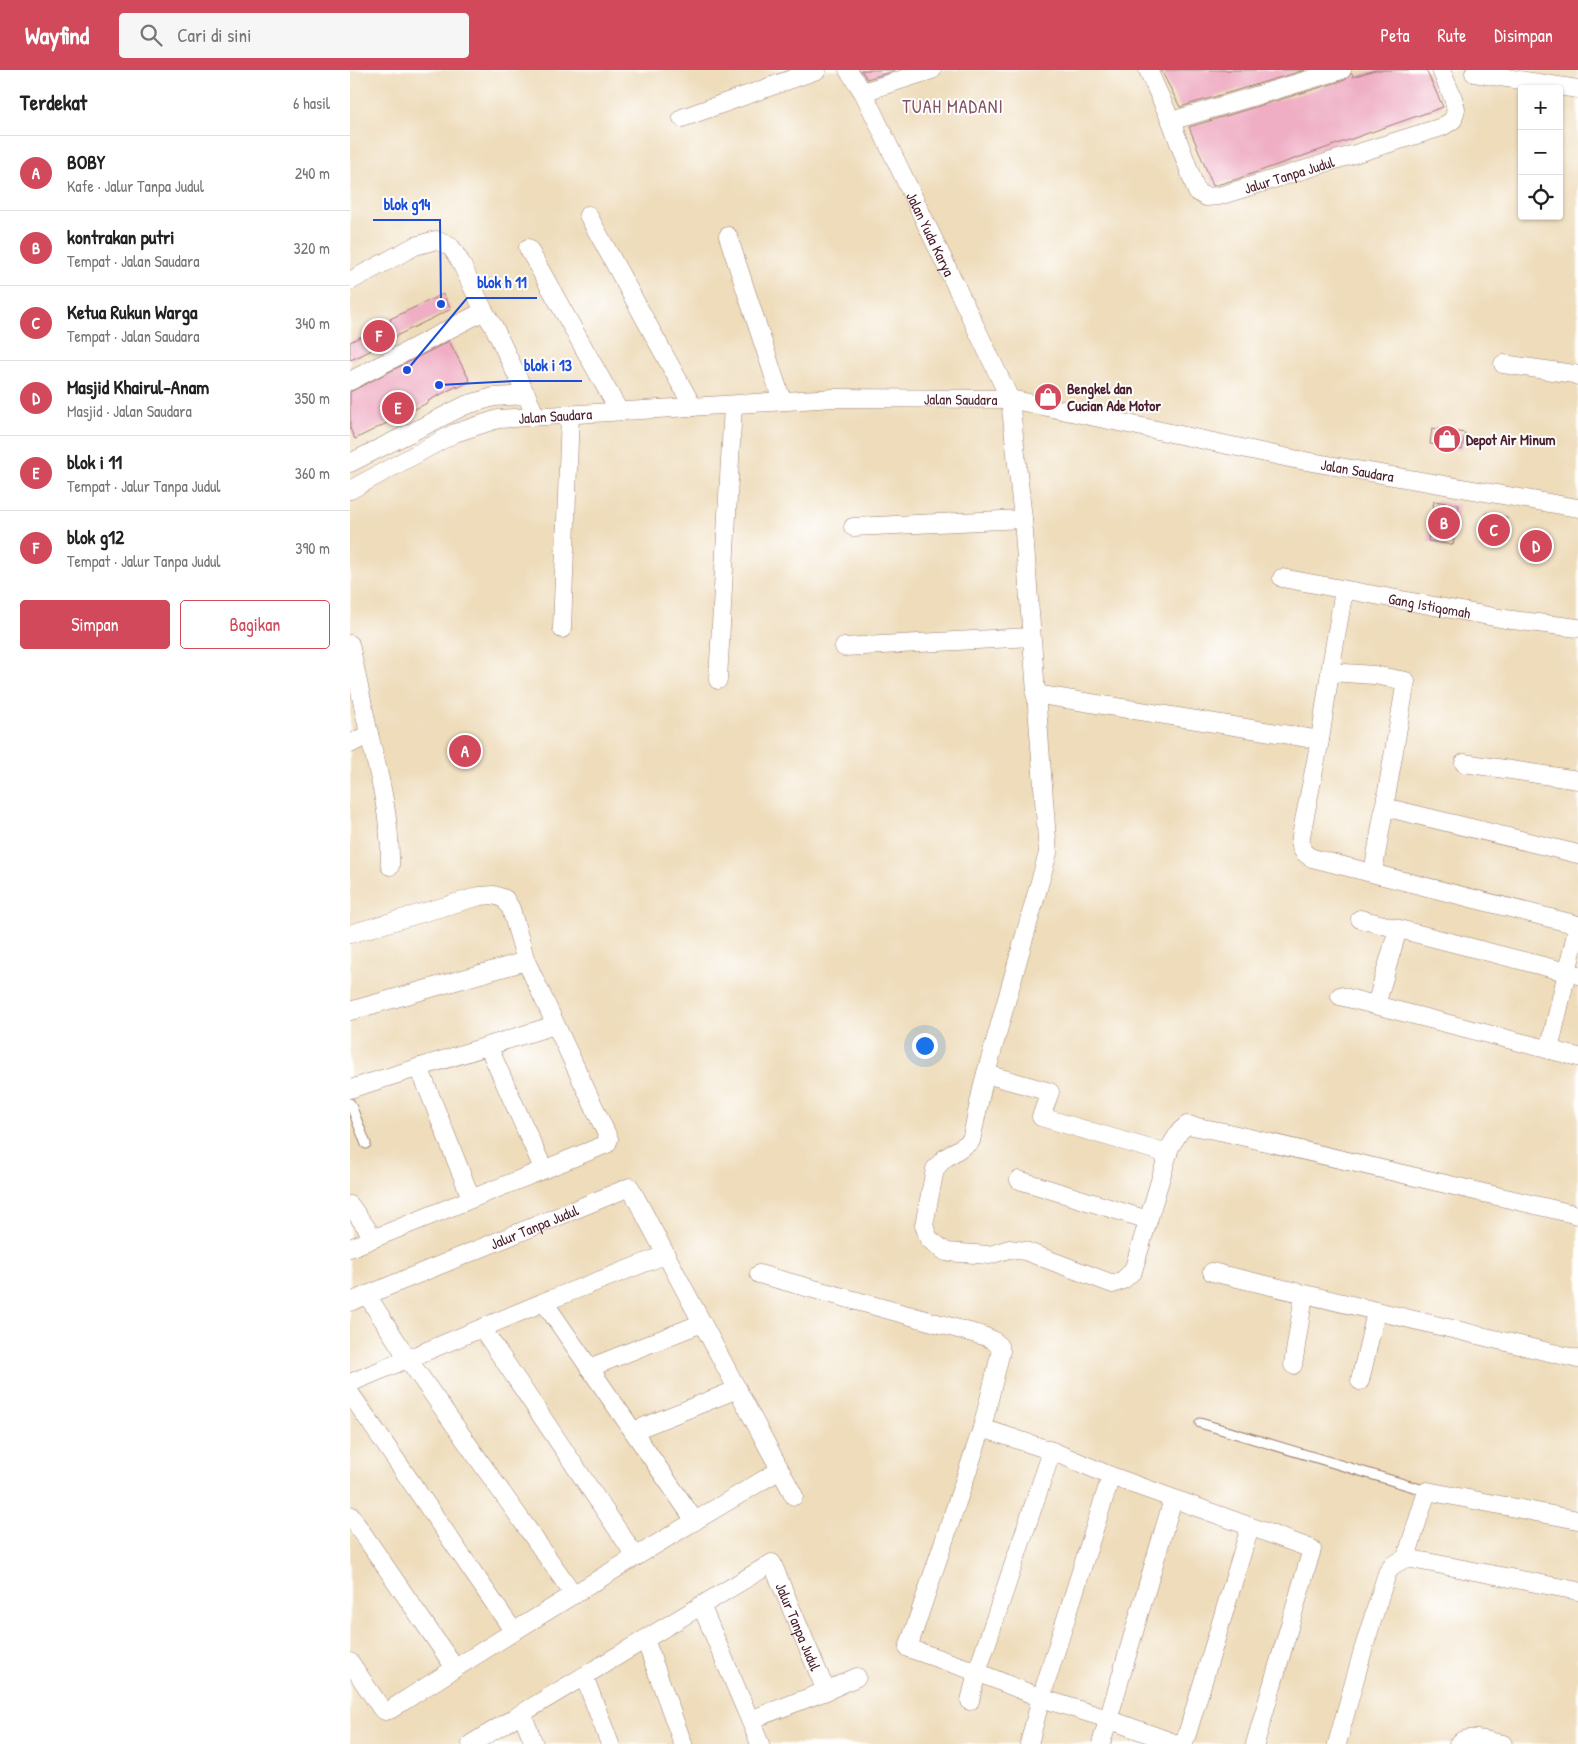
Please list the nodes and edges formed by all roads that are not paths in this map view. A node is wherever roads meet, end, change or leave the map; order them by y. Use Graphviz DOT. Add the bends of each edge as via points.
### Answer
graph roads {
  1 [pos="817,70"];
  2 [pos="848,70"];
  3 [pos="932,70"];
  4 [pos="1148,70"];
  5 [pos="1342,70"];
  6 [pos="1441,70"];
  7 [pos="1474,73"];
  8 [pos="1578,89"];
  9 [pos="863,92"];
  10 [pos="682,118"];
  11 [pos="1171,121"];
  12 [pos="588,215"];
  13 [pos="728,236"];
  14 [pos="528,248"];
  15 [pos="350,280"];
  16 [pos="484,311"];
  17 [pos="1504,364"];
  18 [pos="1578,376"];
  19 [pos="350,381"];
  20 [pos="527,395"];
  21 [pos="1010,399"];
  22 [pos="782,401"];
  23 [pos="733,405"];
  24 [pos="692,407"];
  25 [pos="619,411"];
  26 [pos="570,414"];
  27 [pos="536,416"];
  28 [pos="369,454"];
  29 [pos="350,464"];
  30 [pos="381,475"];
  31 [pos="350,490"];
  32 [pos="1578,504"];
  33 [pos="1023,519"];
  34 [pos="853,527"];
  35 [pos="1282,578"];
  36 [pos="1344,590"];
  37 [pos="1578,628"];
  38 [pos="562,629"];
  39 [pos="1031,637"];
  40 [pos="350,644"];
  41 [pos="844,647"];
  42 [pos="1330,672"];
  43 [pos="718,680"];
  44 [pos="1035,694"];
  45 [pos="369,734"];
  46 [pos="1320,740"];
  47 [pos="350,744"];
  48 [pos="1464,763"];
  49 [pos="1578,780"];
  50 [pos="1384,808"];
  51 [pos="1578,854"];
  52 [pos="390,866"];
  53 [pos="1374,872"];
  54 [pos="1360,919"];
  55 [pos="1578,925"];
  56 [pos="1398,929"];
  57 [pos="350,934"];
  58 [pos="526,961"];
  59 [pos="1573,973"];
  60 [pos="1340,996"];
  61 [pos="1376,1006"];
  62 [pos="350,1012"];
  63 [pos="555,1025"];
  64 [pos="488,1046"];
  65 [pos="1549,1050"];
  66 [pos="1578,1057"];
  67 [pos="419,1067"];
  68 [pos="986,1074"];
  69 [pos="350,1089"];
  70 [pos="350,1103"];
  71 [pos="366,1144"];
  72 [pos="1168,1154"];
  73 [pos="543,1168"];
  74 [pos="1019,1180"];
  75 [pos="471,1198"];
  76 [pos="350,1205"];
  77 [pos="1578,1215"];
  78 [pos="1148,1220"];
  79 [pos="374,1238"];
  80 [pos="350,1248"];
  81 [pos="665,1255"];
  82 [pos="1212,1272"];
  83 [pos="759,1274"];
  84 [pos="367,1295"];
  85 [pos="1304,1295"];
  86 [pos="350,1302"];
  87 [pos="544,1302"];
  88 [pos="1376,1312"];
  89 [pos="702,1323"];
  90 [pos="482,1328"];
  91 [pos="408,1359"];
  92 [pos="1578,1359"];
  93 [pos="1293,1365"];
  94 [pos="589,1368"];
  95 [pos="1360,1381"];
  96 [pos="350,1383"];
  97 [pos="738,1389"];
  98 [pos="350,1393"];
  99 [pos="1200,1423"];
  100 [pos="982,1428"];
  101 [pos="633,1431"];
  102 [pos="1052,1452"];
  103 [pos="780,1470"];
  104 [pos="1111,1476"];
  105 [pos="1427,1491"];
  106 [pos="794,1496"];
  107 [pos="1173,1499"];
  108 [pos="350,1515"];
  109 [pos="1578,1520"];
  110 [pos="695,1521"];
  111 [pos="1250,1527"];
  112 [pos="636,1557"];
  113 [pos="1406,1558"];
  114 [pos="1578,1591"];
  115 [pos="574,1595"];
  116 [pos="701,1605"];
  117 [pos="514,1632"];
  118 [pos="645,1639"];
  119 [pos="350,1662"];
  120 [pos="454,1668"];
  121 [pos="977,1672"];
  122 [pos="584,1676"];
  123 [pos="857,1677"];
  124 [pos="826,1691"];
  125 [pos="1041,1698"];
  126 [pos="970,1701"];
  127 [pos="522,1713"];
  128 [pos="1108,1719"];
  129 [pos="750,1720"];
  130 [pos="470,1744"];
  131 [pos="534,1744"];
  132 [pos="610,1744"];
  133 [pos="683,1744"];
  134 [pos="760,1744"];
  135 [pos="1029,1744"];
  136 [pos="1101,1744"];
  137 [pos="1177,1744"];
  138 [pos="1184,1744"];
  139 [pos="1255,1744"];
  140 [pos="1337,1744"];
  141 [pos="1458,1744"];
  142 [pos="1503,1744"];
  1 -- 10 [label="street"];
  2 -- 9 [label="street, Jalan Yuda Karya"];
  3 -- 9 [label="street"];
  4 -- 11 [label="street, Jalur Tanpa Judul"];
  5 -- 11 [label="street"];
  6 -- 11 [label="street, Jalur Tanpa Judul" via="1456,109 1453,120 1219,196 1206,197 1197,192"];
  7 -- 8 [label="street"];
  9 -- 21 [label="street, Jalan Yuda Karya"];
  12 -- 24 [label="street"];
  13 -- 22 [label="street"];
  14 -- 25 [label="street"];
  15 -- 16 [label="street" via="415,246 436,240 451,247"];
  16 -- 19 [label="street"];
  16 -- 20 [label="street"];
  17 -- 18 [label="street"];
  20 -- 27 [label="street"];
  20 -- 28 [label="street" via="494,397 466,405"];
  21 -- 22 [label="street, Jalan Saudara" via="834,398"];
  21 -- 32 [label="street, Jalan Saudara" via="1294,459"];
  21 -- 33 [label="street, Jalan Yuda Karya"];
  22 -- 23 [label="street, Jalan Saudara"];
  23 -- 24 [label="street, Jalan Saudara"];
  23 -- 43 [label="street"];
  24 -- 25 [label="street, Jalan Saudara"];
  25 -- 26 [label="street, Jalan Saudara"];
  26 -- 27 [label="street, Jalan Saudara"];
  26 -- 38 [label="street"];
  27 -- 30 [label="street, Jalan Saudara" via="498,419 455,433"];
  28 -- 29 [label="street"];
  28 -- 30 [label="street"];
  30 -- 31 [label="street, Jalan Saudara"];
  33 -- 34 [label="street"];
  33 -- 39 [label="street, Jalan Yuda Karya"];
  35 -- 36 [label="street, Gang Istiqomah"];
  36 -- 37 [label="street, Gang Istiqomah" via="1505,619"];
  36 -- 42 [label="street"];
  39 -- 41 [label="street"];
  39 -- 44 [label="street, Jalan Yuda Karya"];
  40 -- 45 [label="street"];
  42 -- 46 [label="street"];
  42 -- 50 [label="street" via="1406,681"];
  44 -- 46 [label="street"];
  44 -- 68 [label="street, Jalan Yuda Karya" via="1048,853"];
  45 -- 47 [label="street"];
  45 -- 52 [label="street" via="389,826"];
  46 -- 53 [label="street" via="1300,847 1312,858"];
  48 -- 49 [label="street"];
  50 -- 51 [label="street"];
  50 -- 53 [label="street"];
  53 -- 55 [label="street"];
  54 -- 56 [label="street"];
  55 -- 59 [label="street"];
  56 -- 59 [label="street"];
  56 -- 61 [label="street"];
  57 -- 58 [label="street" via="480,896 494,895 505,899 511,909"];
  58 -- 62 [label="street"];
  58 -- 63 [label="street"];
  59 -- 65 [label="street"];
  60 -- 61 [label="street"];
  61 -- 65 [label="street"];
  63 -- 64 [label="street"];
  63 -- 73 [label="street" via="609,1141"];
  64 -- 67 [label="street"];
  64 -- 73 [label="street"];
  65 -- 66 [label="street"];
  67 -- 69 [label="street"];
  67 -- 75 [label="street"];
  68 -- 72 [label="street" via="1050,1092 1041,1117"];
  68 -- 78 [label="street, Jalan Yuda Karya" via="971,1141 935,1169 924,1225 929,1239 946,1252 990,1255 1008,1250 1025,1252 1112,1284 1133,1271"];
  70 -- 71 [label="lane"];
  72 -- 77 [label="street" via="1180,1131 1187,1125"];
  72 -- 78 [label="street"];
  73 -- 75 [label="street"];
  74 -- 78 [label="street"];
  75 -- 79 [label="street"];
  76 -- 79 [label="street"];
  79 -- 80 [label="street"];
  81 -- 84 [label="street, Jalur Tanpa Judul" via="630,1187"];
  81 -- 87 [label="street"];
  81 -- 89 [label="street, Jalur Tanpa Judul"];
  82 -- 85 [label="street"];
  83 -- 100 [label="street" via="993,1340 1001,1352"];
  84 -- 86 [label="street, Jalur Tanpa Judul"];
  84 -- 91 [label="street"];
  85 -- 88 [label="street"];
  85 -- 93 [label="street"];
  87 -- 90 [label="street"];
  87 -- 94 [label="street"];
  88 -- 92 [label="street"];
  88 -- 95 [label="street"];
  89 -- 94 [label="street"];
  89 -- 97 [label="street, Jalur Tanpa Judul"];
  90 -- 91 [label="street"];
  90 -- 112 [label="street"];
  91 -- 96 [label="street"];
  91 -- 115 [label="street"];
  94 -- 101 [label="street"];
  97 -- 101 [label="street"];
  97 -- 103 [label="street, Jalur Tanpa Judul"];
  98 -- 117 [label="street"];
  99 -- 105 [label="lane"];
  100 -- 102 [label="street"];
  100 -- 121 [label="street" via="908,1648"];
  101 -- 110 [label="street"];
  102 -- 104 [label="street"];
  102 -- 121 [label="street"];
  103 -- 106 [label="street, Jalur Tanpa Judul"];
  103 -- 110 [label="street"];
  104 -- 107 [label="street"];
  104 -- 125 [label="street"];
  105 -- 109 [label="street"];
  105 -- 113 [label="street"];
  107 -- 111 [label="street"];
  107 -- 128 [label="street"];
  108 -- 120 [label="street"];
  110 -- 112 [label="street"];
  111 -- 138 [label="street"];
  111 -- 139 [label="street" via="1312,1549"];
  112 -- 115 [label="street"];
  113 -- 114 [label="street"];
  113 -- 140 [label="street" via="1393,1565 1387,1573"];
  115 -- 117 [label="street"];
  116 -- 118 [label="street, Jalur Tanpa Judul"];
  116 -- 124 [label="street, Jalur Tanpa Judul" via="772,1563"];
  116 -- 129 [label="street"];
  117 -- 120 [label="street"];
  118 -- 122 [label="street, Jalur Tanpa Judul"];
  118 -- 133 [label="street"];
  119 -- 120 [label="street" via="385,1711"];
  121 -- 125 [label="street"];
  121 -- 126 [label="street"];
  122 -- 127 [label="street, Jalur Tanpa Judul"];
  122 -- 132 [label="street"];
  123 -- 124 [label="street"];
  124 -- 129 [label="street"];
  125 -- 128 [label="street"];
  125 -- 135 [label="street"];
  127 -- 130 [label="street, Jalur Tanpa Judul"];
  127 -- 131 [label="street"];
  128 -- 136 [label="street"];
  128 -- 137 [label="street"];
  129 -- 134 [label="street"];
  141 -- 142 [label="street" via="1469,1738"];
}
